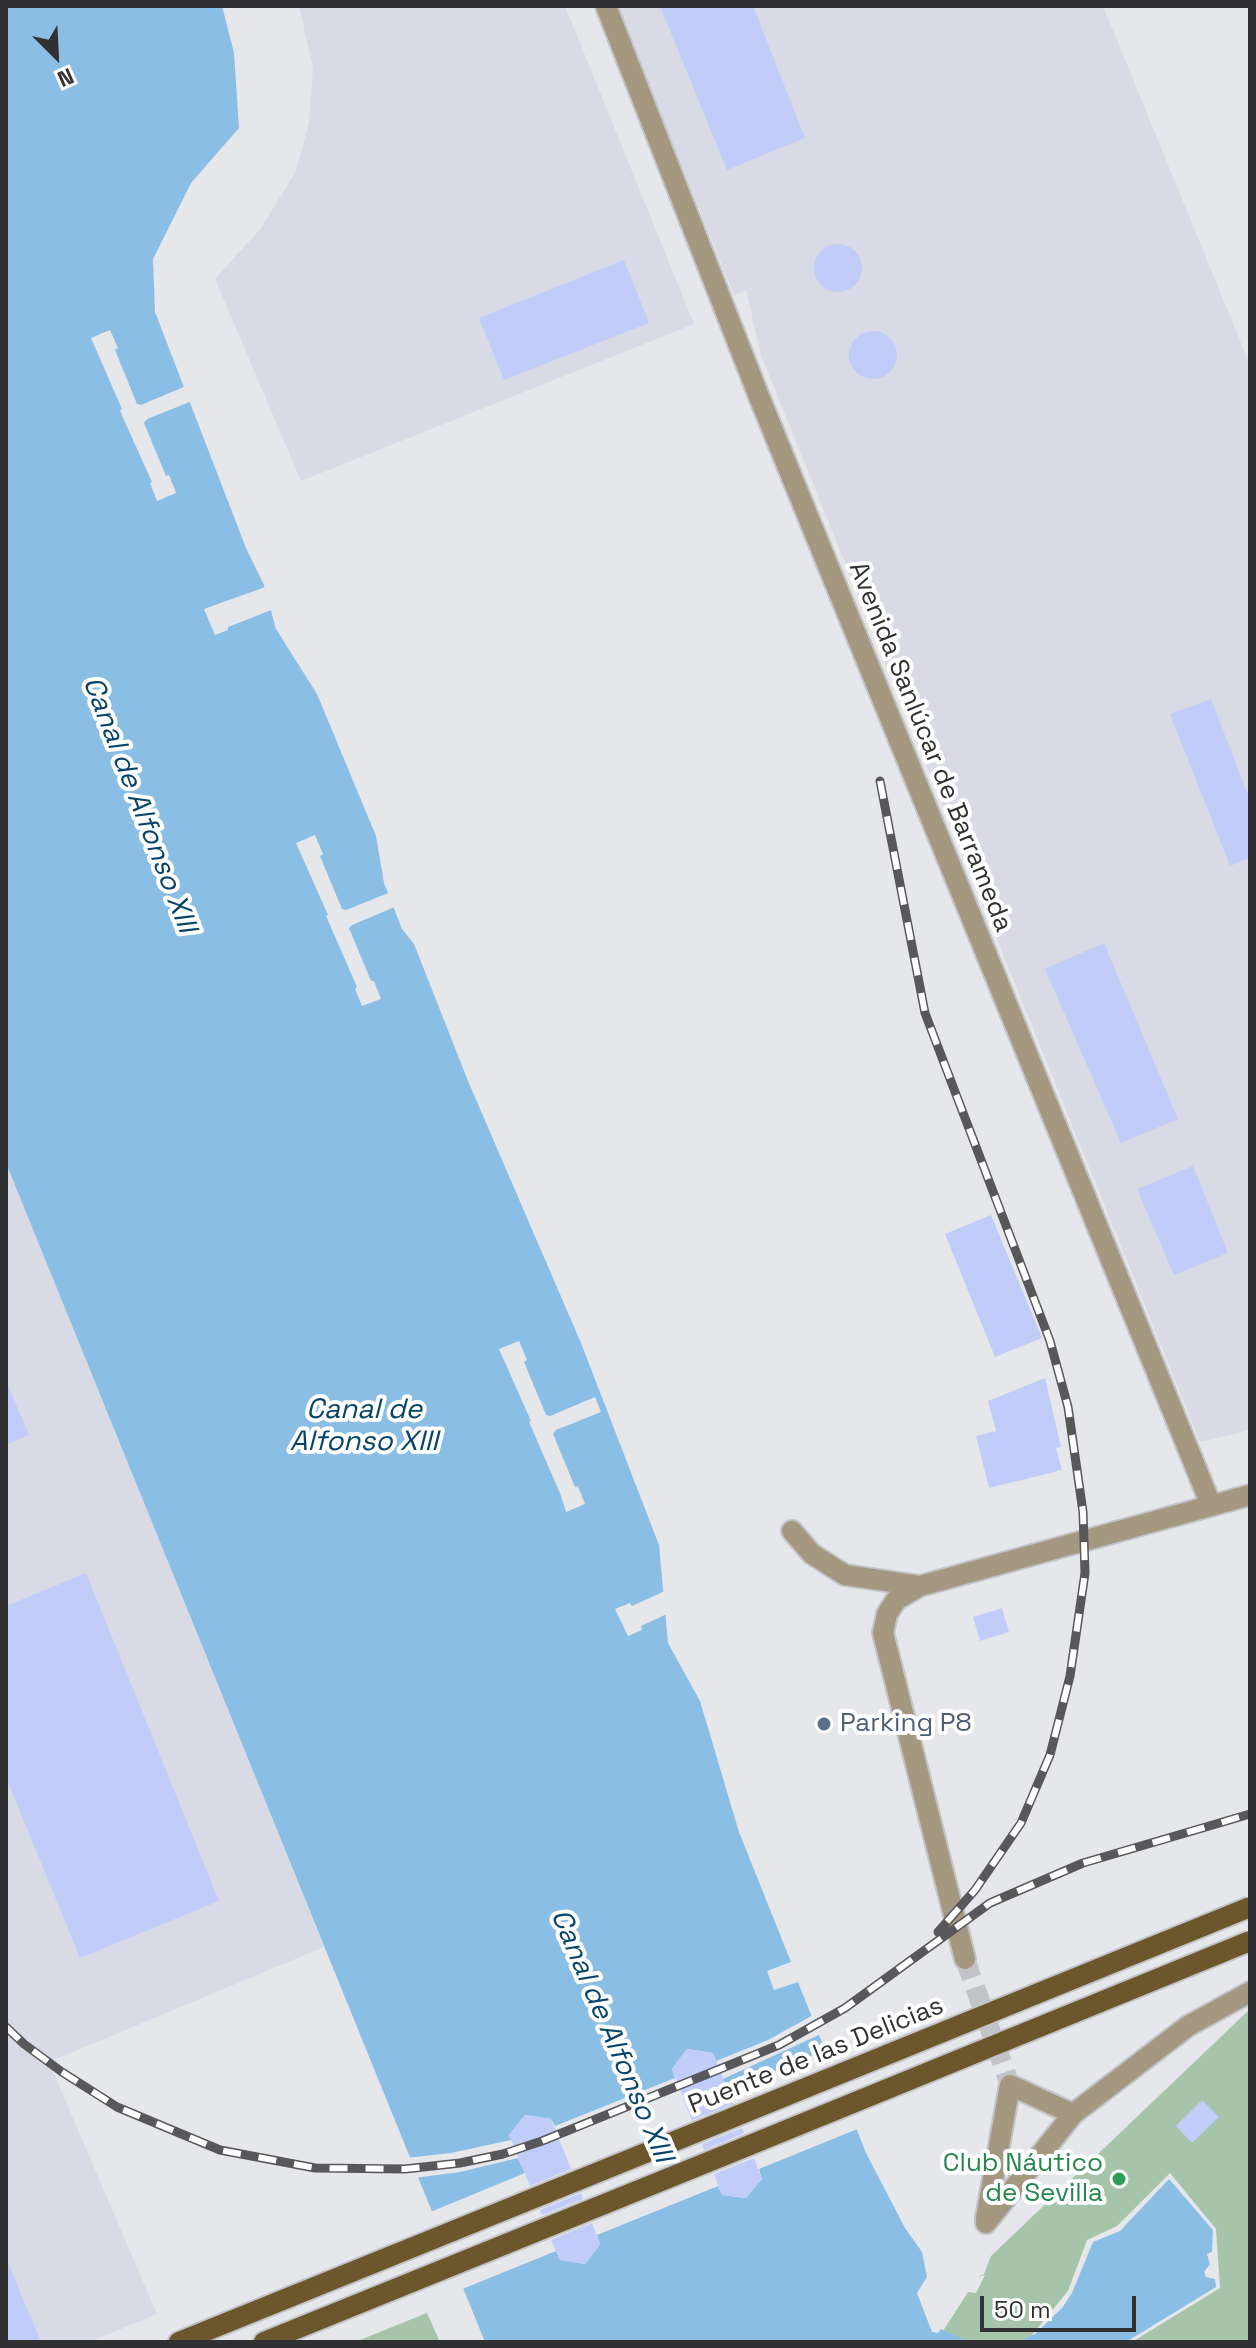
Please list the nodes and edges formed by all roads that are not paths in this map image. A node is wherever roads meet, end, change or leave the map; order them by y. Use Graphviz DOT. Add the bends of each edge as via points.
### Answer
graph roads {
  1 [pos="606,6"];
  2 [pos="1250,1495"];
  3 [pos="1211,1505"];
  4 [pos="792,1531"];
  5 [pos="920,1586"];
  6 [pos="1250,1907"];
  7 [pos="1250,1941"];
  8 [pos="965,1959"];
  9 [pos="1250,1992"];
  10 [pos="1073,2114"];
  11 [pos="179,2342"];
  12 [pos="264,2342"];
  1 -- 3 [label="street, Avenida Sanlúcar de Barrameda" via="758,394"];
  2 -- 3 [label="street"];
  3 -- 5 [label="street"];
  4 -- 5 [label="street" via="812,1554 845,1575"];
  5 -- 8 [label="street" via="896,1600 883,1633"];
  6 -- 11 [label="main road, Puente de las Delicias, bridge"];
  7 -- 12 [label="main road, bridge"];
  9 -- 10 [label="street" via="1188,2026"];
  10 -- 10 [label="street" via="1010,2085 986,2223 1034,2162"];
}
